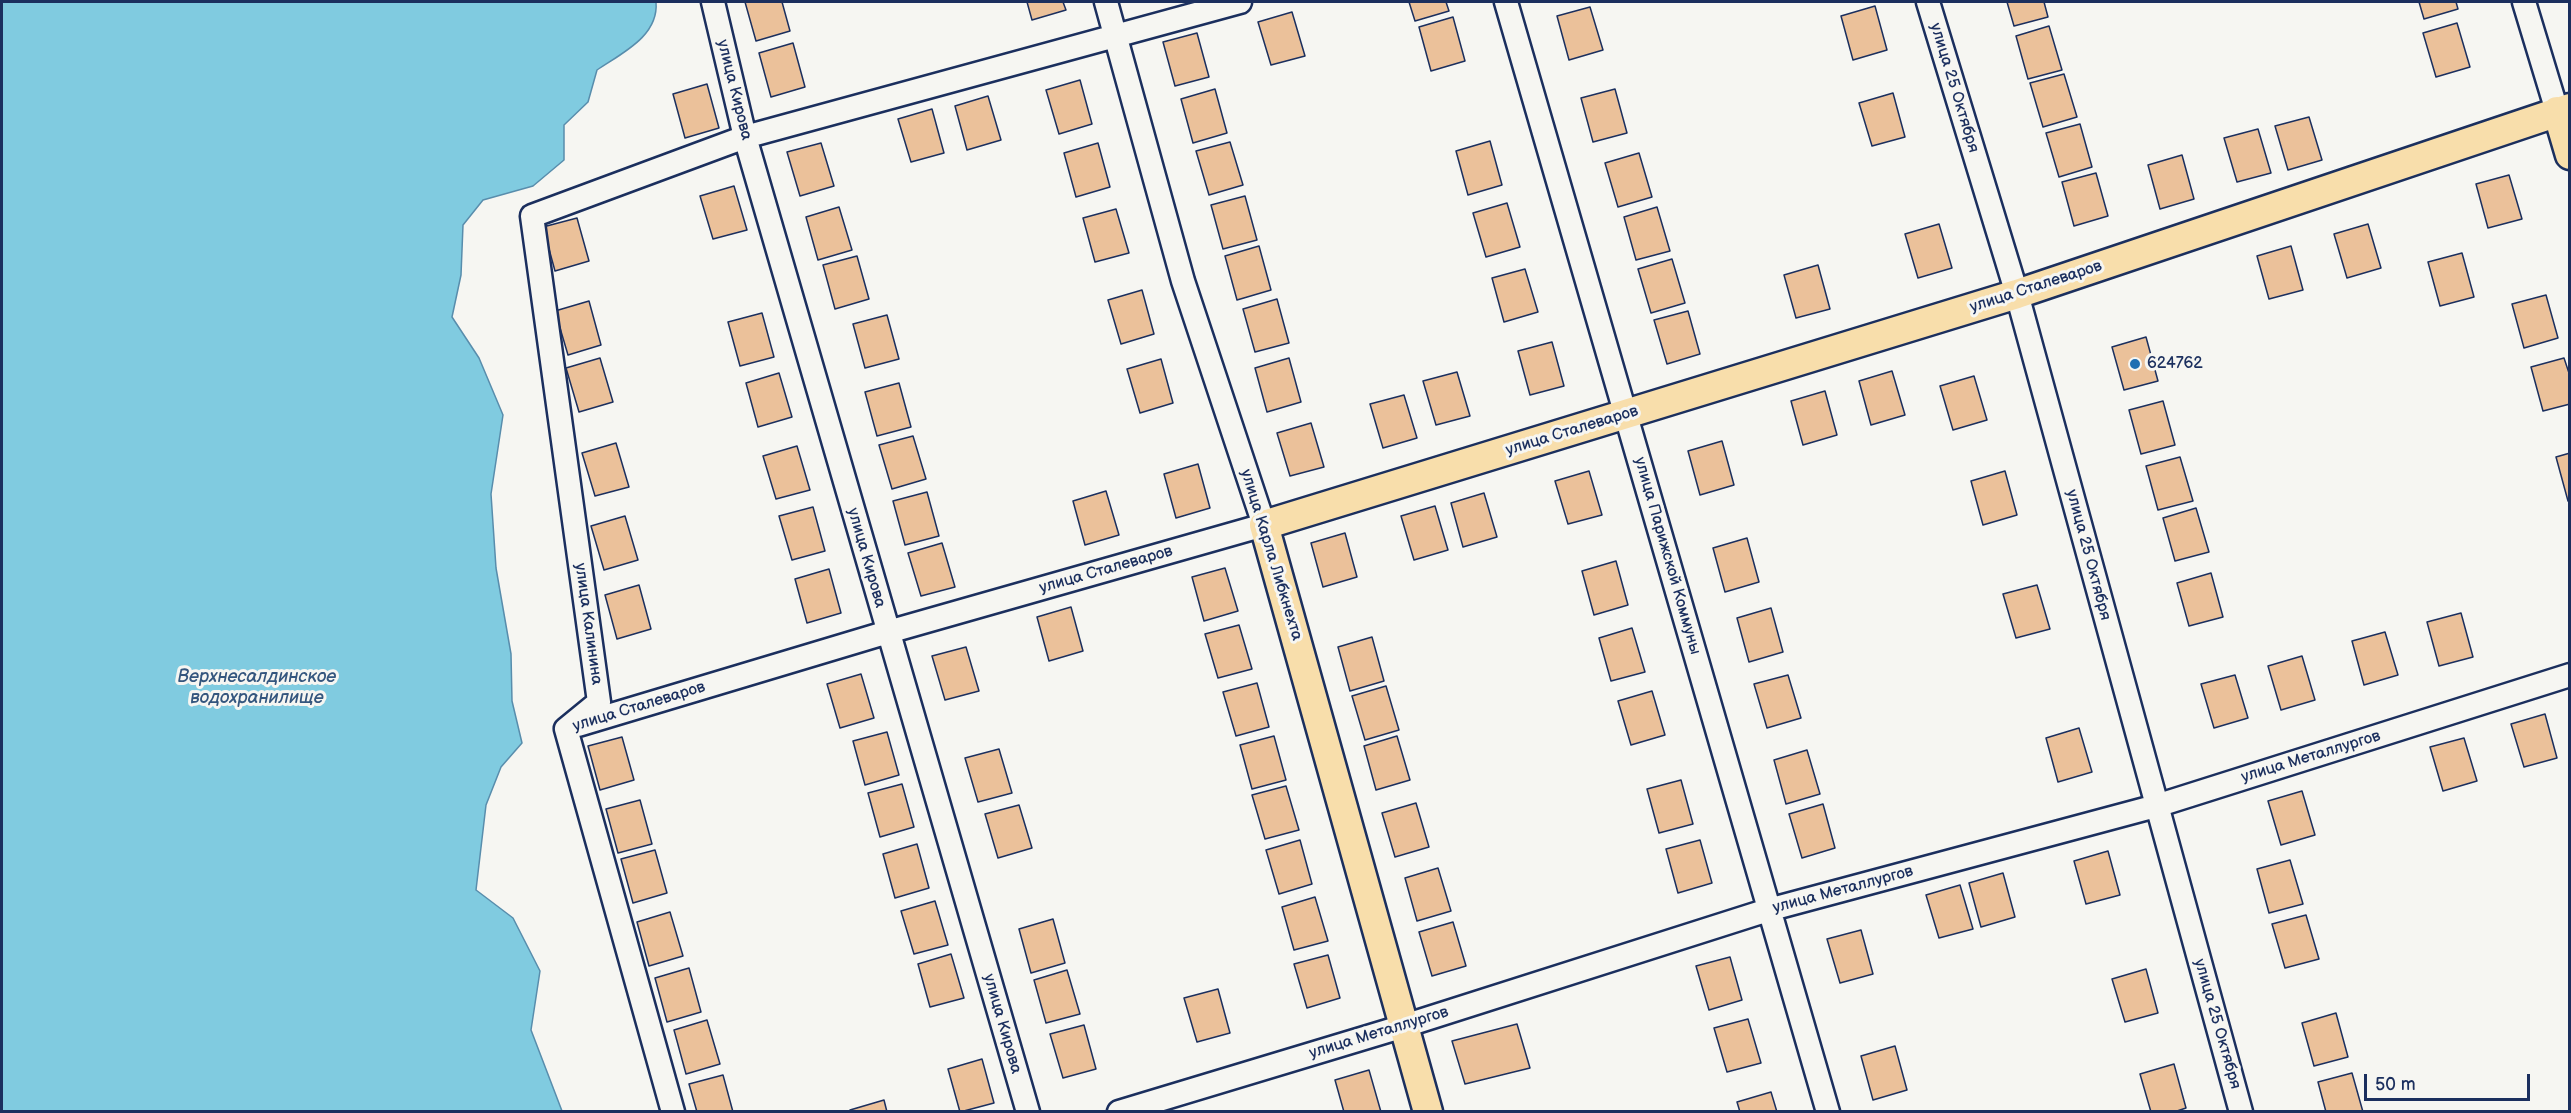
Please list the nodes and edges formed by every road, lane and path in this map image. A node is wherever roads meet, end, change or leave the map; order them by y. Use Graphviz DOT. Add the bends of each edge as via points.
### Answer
graph roads {
  1 [pos="713,2"];
  2 [pos="1106,2"];
  3 [pos="1240,2"];
  4 [pos="1506,2"];
  5 [pos="1928,2"];
  6 [pos="2524,2"];
  7 [pos="1116,33"];
  8 [pos="2563,110"];
  9 [pos="745,137"];
  10 [pos="2570,155"];
  11 [pos="2017,294"];
  12 [pos="1627,414"];
  13 [pos="1264,525"];
  14 [pos="888,632"];
  15 [pos="2570,675"];
  16 [pos="566,729"];
  17 [pos="2156,806"];
  18 [pos="1768,910"];
  19 [pos="1404,1026"];
  20 [pos="673,1112"];
  21 [pos="1028,1112"];
  22 [pos="1119,1112"];
  23 [pos="1428,1112"];
  24 [pos="1828,1112"];
  25 [pos="2241,1112"];
  1 -- 9 [label="street, улица Кирова"];
  2 -- 7 [label="street, улица Карла Либкнехта"];
  3 -- 7 [label="street"];
  4 -- 12 [label="street, улица Парижской Коммуны"];
  5 -- 11 [label="street, улица 25 Октября"];
  6 -- 8 [label="street"];
  7 -- 9 [label="street"];
  7 -- 13 [label="street, улица Карла Либкнехта" via="1183,281"];
  8 -- 10 [label="main road"];
  8 -- 11 [label="main road, улица Сталеваров"];
  9 -- 14 [label="street, улица Кирова"];
  9 -- 16 [label="street, улица Калинина" via="532,216 599,702"];
  11 -- 12 [label="main road, улица Сталеваров"];
  11 -- 17 [label="street, улица 25 Октября"];
  12 -- 13 [label="main road, улица Сталеваров"];
  12 -- 18 [label="street, улица Парижской Коммуны"];
  13 -- 14 [label="street, улица Сталеваров"];
  13 -- 19 [label="main road, улица Карла Либкнехта"];
  14 -- 16 [label="street, улица Сталеваров"];
  14 -- 21 [label="street, улица Кирова"];
  15 -- 17 [label="street, улица Металлургов"];
  16 -- 20 [label="street"];
  17 -- 18 [label="street, улица Металлургов"];
  17 -- 25 [label="street, улица 25 Октября"];
  18 -- 19 [label="street, улица Металлургов"];
  18 -- 24 [label="street, улица Парижской Коммуны"];
  19 -- 22 [label="street, улица Металлургов"];
  19 -- 23 [label="main road, улица Карла Либкнехта"];
}
